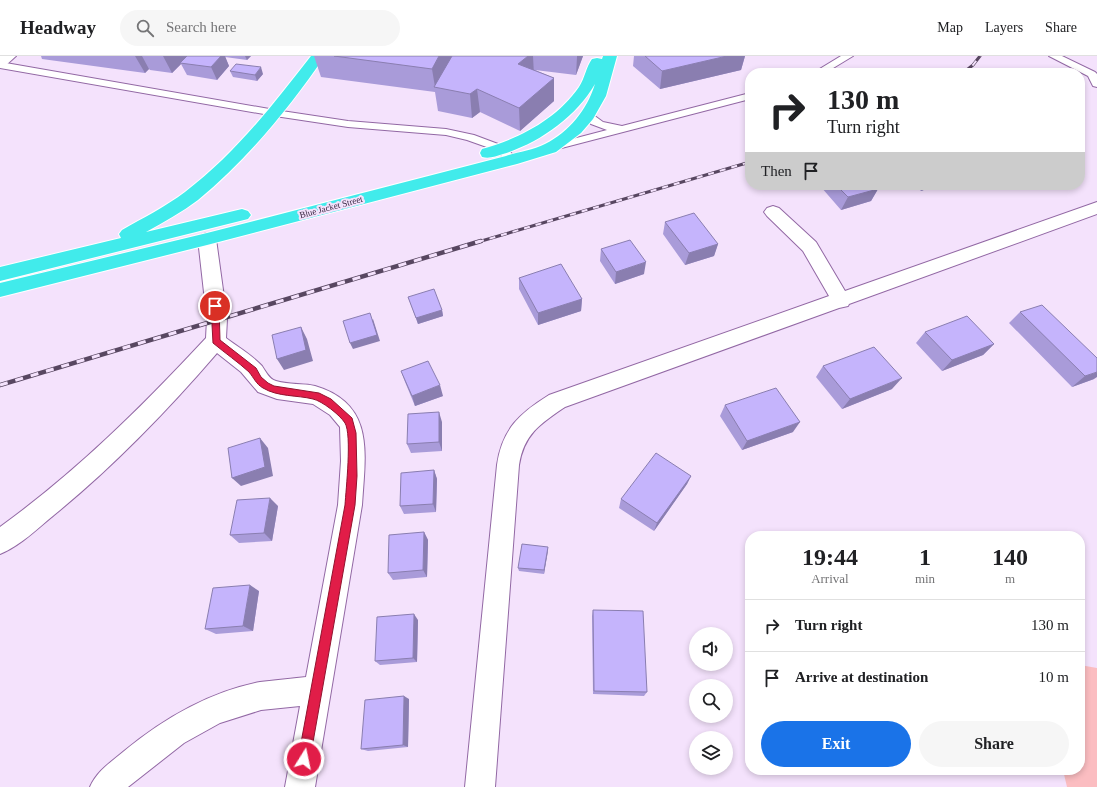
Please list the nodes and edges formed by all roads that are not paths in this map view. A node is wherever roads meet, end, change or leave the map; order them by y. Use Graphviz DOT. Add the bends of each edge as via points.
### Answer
graph roads {
  1 [pos="9,56"];
  2 [pos="318,56"];
  3 [pos="601,56"];
  4 [pos="610,56"];
  5 [pos="848,56"];
  6 [pos="1054,56"];
  7 [pos="0,64"];
  8 [pos="827,68"];
  9 [pos="1097,84"];
  10 [pos="745,97"];
  11 [pos="275,113"];
  12 [pos="588,116"];
  13 [pos="625,130"];
  14 [pos="550,148"];
  15 [pos="506,155"];
  16 [pos="1097,208"];
  17 [pos="773,212"];
  18 [pos="207,239"];
  19 [pos="104,247"];
  20 [pos="0,274"];
  21 [pos="0,290"];
  22 [pos="841,301"];
  23 [pos="216,341"];
  24 [pos="0,542"];
  25 [pos="316,690"];
  26 [pos="105,787"];
  27 [pos="300,787"];
  28 [pos="480,787"];
  1 -- 7 [label="street"];
  2 -- 11 [label="highway"];
  3 -- 15 [label="highway, Blue Jacket Street" via="586,89 564,114 524,138"];
  4 -- 12 [label="highway, Blue Jacket Street" via="599,96"];
  5 -- 8 [label="lane"];
  6 -- 9 [label="lane" via="1093,69"];
  7 -- 11 [label="lane"];
  10 -- 13 [label="lane"];
  11 -- 15 [label="lane" via="348,124 446,132 470,137"];
  11 -- 19 [label="highway" via="237,155 201,188 156,219"];
  12 -- 13 [label="lane" via="600,124"];
  12 -- 14 [label="highway, Blue Jacket Street" via="575,130"];
  13 -- 14 [label="lane"];
  14 -- 15 [label="highway, Blue Jacket Street"];
  15 -- 18 [label="highway, Blue Jacket Street"];
  15 -- 19 [label="highway, Blue Jacket Street"];
  16 -- 22 [label="street"];
  17 -- 22 [label="street" via="810,247"];
  18 -- 21 [label="highway, Blue Jacket Street"];
  18 -- 23 [label="street" via="217,319"];
  19 -- 20 [label="highway, Blue Jacket Street"];
  22 -- 28 [label="street" via="557,401 538,413 524,427 513,444 508,465"];
  23 -- 24 [label="street" via="175,388 102,458 28,522"];
  23 -- 25 [label="street" via="253,371 258,380 265,385 328,401 349,420 352,433 350,505"];
  25 -- 26 [label="street" via="252,698 218,709 183,726 144,753"];
  25 -- 27 [label="street"];
}
